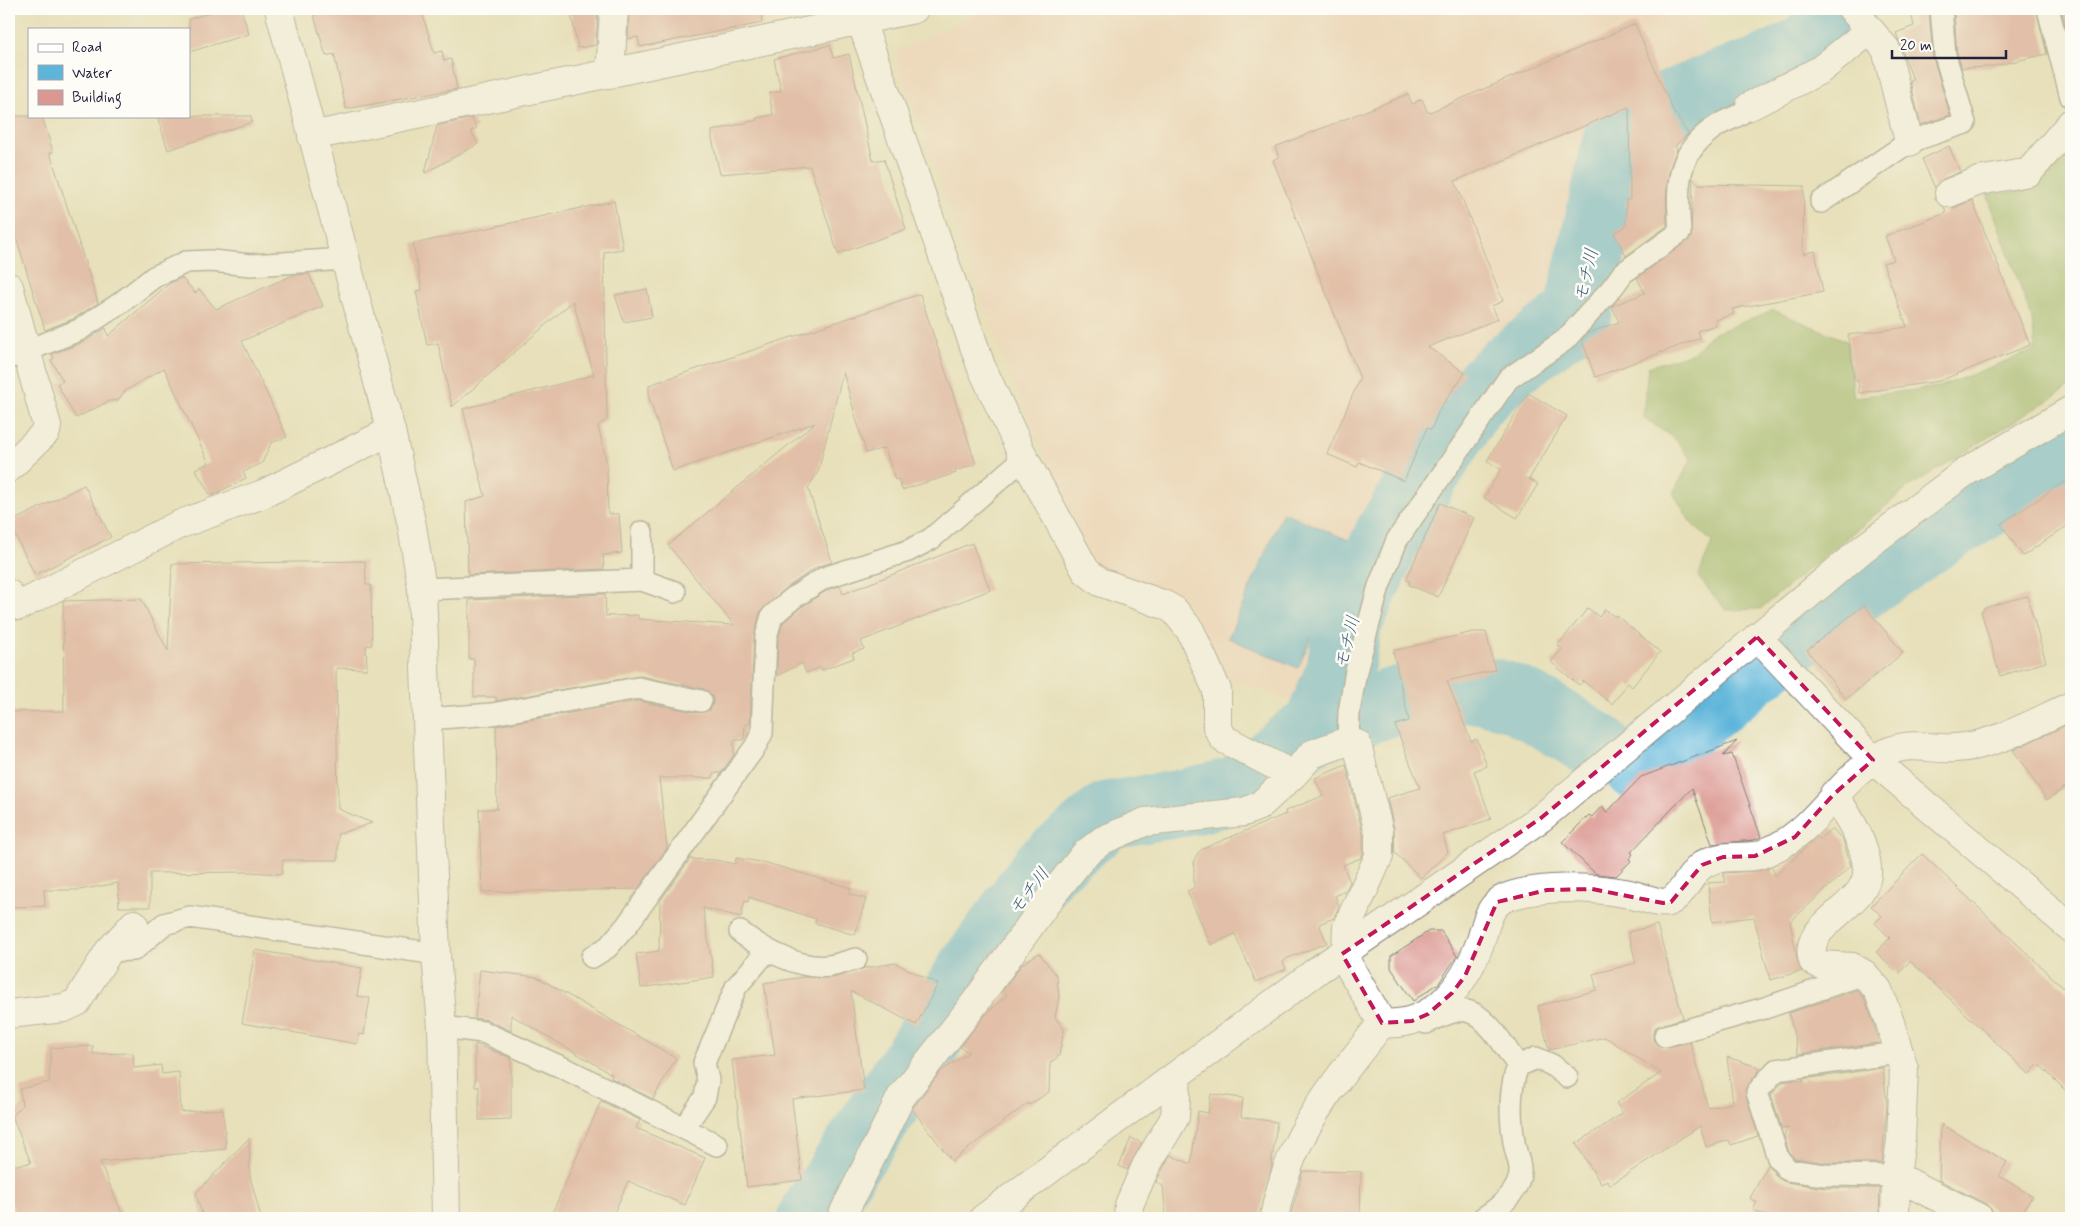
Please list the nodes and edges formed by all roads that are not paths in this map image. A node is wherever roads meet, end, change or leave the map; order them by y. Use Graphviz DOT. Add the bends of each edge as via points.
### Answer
graph roads {
  1 [pos="279,9"];
  2 [pos="614,9"];
  3 [pos="914,9"];
  4 [pos="1941,9"];
  5 [pos="2048,9"];
  6 [pos="861,21"];
  7 [pos="1861,21"];
  8 [pos="610,74"];
  9 [pos="2071,97"];
  10 [pos="1750,106"];
  11 [pos="2071,123"];
  12 [pos="312,136"];
  13 [pos="1909,142"];
  14 [pos="1949,193"];
  15 [pos="1821,202"];
  16 [pos="346,259"];
  17 [pos="9,287"];
  18 [pos="17,355"];
  19 [pos="2071,410"];
  20 [pos="391,430"];
  21 [pos="1024,458"];
  22 [pos="9,468"];
  23 [pos="642,532"];
  24 [pos="642,580"];
  25 [pos="422,589"];
  26 [pos="675,592"];
  27 [pos="9,594"];
  28 [pos="1761,640"];
  29 [pos="701,701"];
  30 [pos="2068,712"];
  31 [pos="428,719"];
  32 [pos="1349,739"];
  33 [pos="1873,760"];
  34 [pos="1290,773"];
  35 [pos="1834,794"];
  36 [pos="134,924"];
  37 [pos="2071,928"];
  38 [pos="740,932"];
  39 [pos="109,951"];
  40 [pos="767,951"];
  41 [pos="1344,952"];
  42 [pos="436,954"];
  43 [pos="592,957"];
  44 [pos="856,959"];
  45 [pos="1864,974"];
  46 [pos="9,1014"];
  47 [pos="1382,1022"];
  48 [pos="1412,1022"];
  49 [pos="442,1027"];
  50 [pos="1665,1036"];
  51 [pos="1897,1054"];
  52 [pos="1518,1066"];
  53 [pos="1177,1074"];
  54 [pos="1567,1078"];
  55 [pos="684,1128"];
  56 [pos="717,1145"];
  57 [pos="1896,1176"];
  58 [pos="446,1218"];
  59 [pos="841,1218"];
  60 [pos="984,1218"];
  61 [pos="1128,1218"];
  62 [pos="1274,1218"];
  63 [pos="1483,1218"];
  64 [pos="1895,1218"];
  65 [pos="1979,1218"];
  1 -- 12 [label="street"];
  2 -- 8 [label="street"];
  3 -- 6 [label="street"];
  4 -- 13 [label="lane" via="1945,55 1965,123"];
  5 -- 9 [label="lane"];
  6 -- 8 [label="street"];
  6 -- 21 [label="street" via="981,366"];
  7 -- 10 [label="street" via="1820,70"];
  7 -- 13 [label="street" via="1886,49"];
  8 -- 12 [label="street"];
  10 -- 32 [label="lane" via="1741,116 1719,124 1701,136 1689,152 1681,169 1677,190 1680,232 1623,273 1566,340 1508,379 1397,540 1379,586 1356,671"];
  11 -- 14 [label="street" via="2029,172 1979,181"];
  12 -- 16 [label="street"];
  13 -- 15 [label="lane"];
  16 -- 18 [label="lane" via="251,265 186,262 154,277 79,330"];
  16 -- 20 [label="street"];
  17 -- 18 [label="street"];
  18 -- 22 [label="street" via="47,426 46,432"];
  19 -- 28 [label="street" via="1964,474 1864,548"];
  20 -- 25 [label="street"];
  20 -- 27 [label="street" via="263,494 178,525 19,606 13,604"];
  21 -- 34 [label="street" via="1086,571 1100,582 1166,605 1190,630 1217,690 1217,727 1224,739"];
  21 -- 43 [label="lane" via="931,539 908,551 824,578 772,616 766,637 762,733 755,747 627,925 608,947"];
  23 -- 24 [label="lane"];
  24 -- 25 [label="lane"];
  24 -- 26 [label="lane"];
  25 -- 31 [label="street"];
  28 -- 33 [label="street"];
  28 -- 41 [label="street" via="1541,818"];
  29 -- 31 [label="lane" via="638,688 492,714"];
  30 -- 33 [label="street" via="1983,743 1954,749 1901,746"];
  31 -- 42 [label="street"];
  32 -- 34 [label="street" via="1312,754"];
  32 -- 41 [label="street" via="1357,744 1379,832 1379,856 1347,927"];
  33 -- 35 [label="street"];
  33 -- 37 [label="street"];
  34 -- 59 [label="street" via="1259,806 1244,812 1145,822 1110,836 1085,854 901,1097"];
  35 -- 45 [label="street" via="1861,839 1868,869 1863,886 1814,936 1811,953 1813,961 1821,965 1852,967"];
  35 -- 48 [label="street" via="1795,838 1755,856 1723,857 1702,865 1671,902 1663,904 1626,893 1592,889 1547,890 1497,902 1487,918 1465,976 1428,1014"];
  36 -- 39 [label="street"];
  38 -- 40 [label="lane"];
  39 -- 42 [label="lane" via="134,950 164,924 190,917"];
  39 -- 46 [label="street" via="77,1002 64,1008"];
  40 -- 44 [label="lane" via="808,965 828,966"];
  40 -- 55 [label="lane" via="736,987 704,1063 708,1080 705,1097"];
  41 -- 47 [label="street"];
  41 -- 53 [label="street"];
  42 -- 49 [label="street"];
  45 -- 50 [label="lane" via="1765,1008"];
  45 -- 51 [label="street" via="1878,990"];
  47 -- 48 [label="street"];
  47 -- 62 [label="street" via="1303,1130 1287,1168"];
  48 -- 52 [label="lane" via="1422,1025 1452,1012 1466,1010 1488,1026"];
  49 -- 55 [label="lane" via="483,1032"];
  49 -- 58 [label="street"];
  51 -- 57 [label="street" via="1904,1069"];
  51 -- 57 [label="lane" via="1776,1070 1757,1092 1778,1158 1788,1170 1825,1175"];
  52 -- 54 [label="lane" via="1536,1058 1552,1064"];
  52 -- 63 [label="lane" via="1513,1078 1511,1104 1514,1142 1521,1170 1513,1192 1503,1204"];
  53 -- 60 [label="street"];
  53 -- 61 [label="street" via="1175,1117 1146,1166 1129,1205"];
  55 -- 56 [label="lane"];
  57 -- 64 [label="street"];
  57 -- 65 [label="street"];
}
